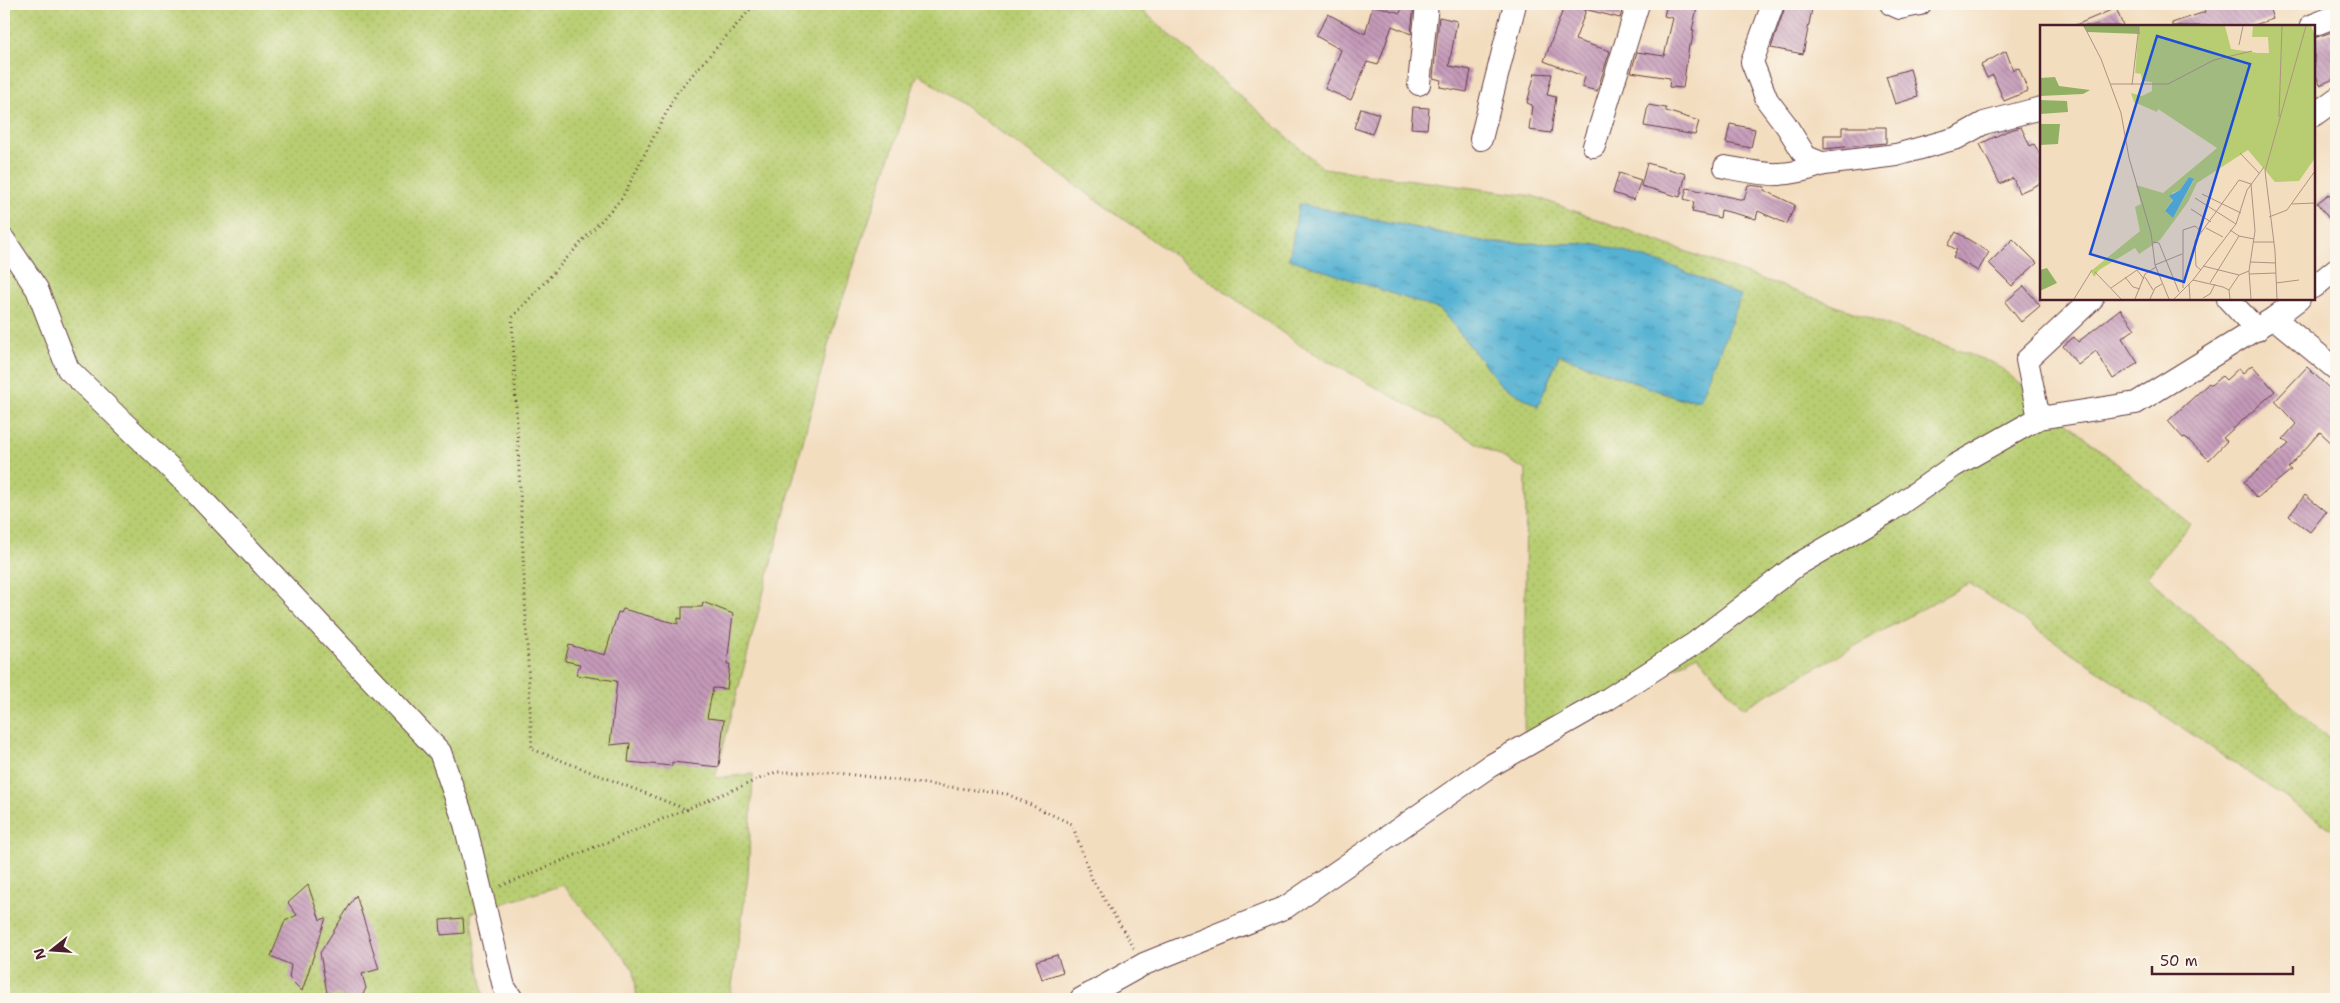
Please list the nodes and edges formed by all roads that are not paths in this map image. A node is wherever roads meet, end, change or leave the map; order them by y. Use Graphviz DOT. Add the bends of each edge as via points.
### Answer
graph roads {
  1 [pos="1427,4"];
  2 [pos="1515,4"];
  3 [pos="1638,4"];
  4 [pos="1773,4"];
  5 [pos="1891,4"];
  6 [pos="1920,4"];
  7 [pos="2336,16"];
  8 [pos="2314,25"];
  9 [pos="1419,84"];
  10 [pos="2336,99"];
  11 [pos="2040,108"];
  12 [pos="2315,114"];
  13 [pos="1482,139"];
  14 [pos="1594,146"];
  15 [pos="1824,164"];
  16 [pos="1725,167"];
  17 [pos="4,240"];
  18 [pos="2336,269"];
  19 [pos="2315,286"];
  20 [pos="2091,300"];
  21 [pos="2230,300"];
  22 [pos="2298,300"];
  23 [pos="2266,324"];
  24 [pos="2336,369"];
  25 [pos="2039,418"];
  26 [pos="512,999"];
  27 [pos="1081,999"];
  1 -- 9 [label="street"];
  2 -- 13 [label="street"];
  3 -- 14 [label="street"];
  4 -- 15 [label="street" via="1752,62 1767,100 1806,157"];
  5 -- 6 [label="street" via="1900,8"];
  7 -- 8 [label="street"];
  10 -- 12 [label="street"];
  11 -- 15 [label="street" via="1984,123 1957,138 1896,155"];
  15 -- 16 [label="street" via="1798,173 1769,176"];
  17 -- 26 [label="street" via="37,289 68,369 193,490 440,752 465,824 504,987"];
  18 -- 19 [label="street"];
  20 -- 25 [label="street" via="2027,360"];
  21 -- 23 [label="street"];
  22 -- 23 [label="street"];
  23 -- 24 [label="street"];
  23 -- 25 [label="street" via="2136,403"];
  25 -- 27 [label="street" via="1954,466 1890,511 1798,565 1695,643 1490,766 1286,908 1144,964"];
}
